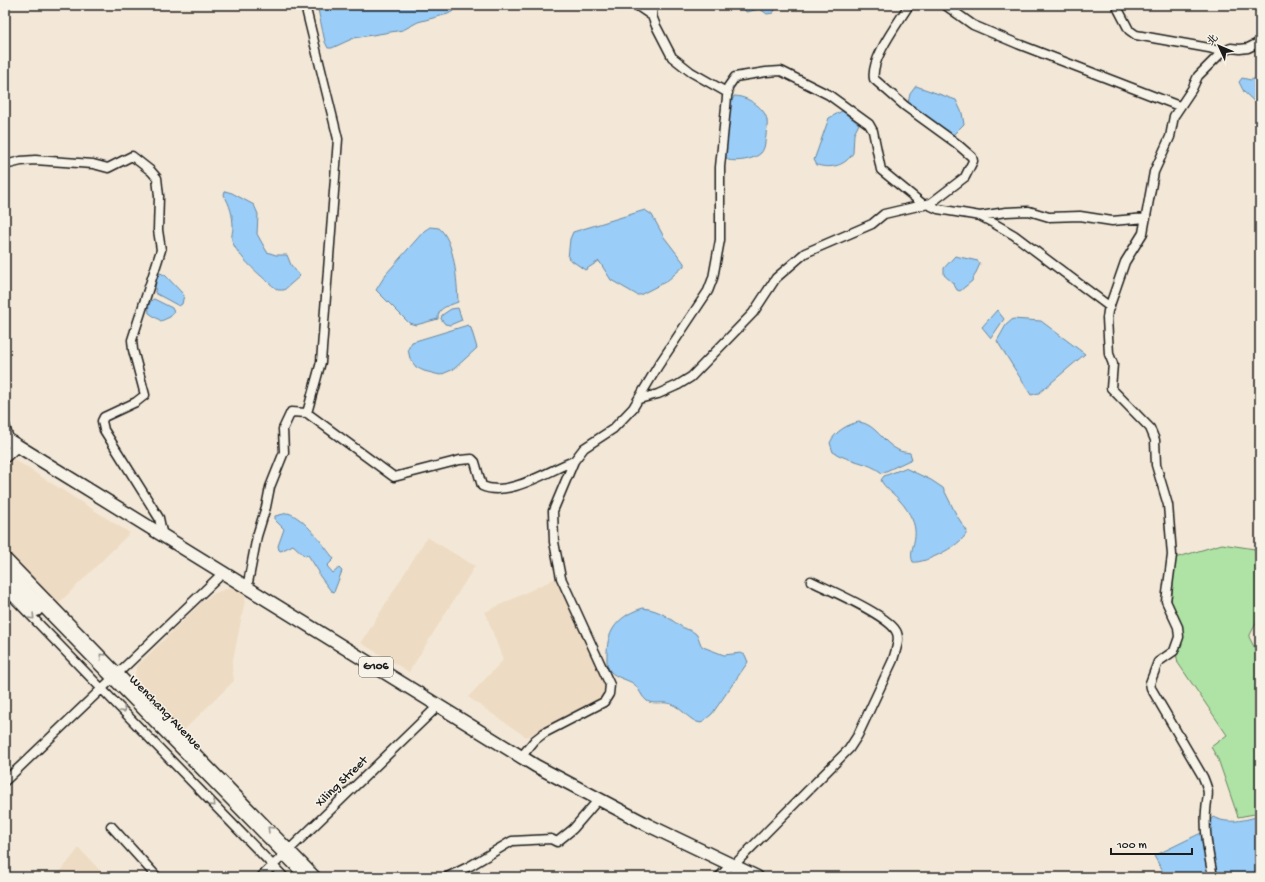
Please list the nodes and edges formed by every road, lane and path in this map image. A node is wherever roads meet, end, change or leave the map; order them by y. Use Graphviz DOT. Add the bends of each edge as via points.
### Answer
graph roads {
  1 [pos="305,5"];
  2 [pos="636,5"];
  3 [pos="653,5"];
  4 [pos="909,5"];
  5 [pos="945,5"];
  6 [pos="1116,5"];
  7 [pos="652,16"];
  8 [pos="1260,42"];
  9 [pos="1222,52"];
  10 [pos="728,93"];
  11 [pos="1179,106"];
  12 [pos="5,165"];
  13 [pos="926,205"];
  14 [pos="980,216"];
  15 [pos="1146,218"];
  16 [pos="1110,307"];
  17 [pos="640,400"];
  18 [pos="307,413"];
  19 [pos="5,425"];
  20 [pos="10,441"];
  21 [pos="5,457"];
  22 [pos="574,461"];
  23 [pos="164,537"];
  24 [pos="5,556"];
  25 [pos="5,568"];
  26 [pos="223,573"];
  27 [pos="5,578"];
  28 [pos="811,581"];
  29 [pos="247,588"];
  30 [pos="5,589"];
  31 [pos="110,681"];
  32 [pos="439,705"];
  33 [pos="522,757"];
  34 [pos="5,782"];
  35 [pos="598,800"];
  36 [pos="111,826"];
  37 [pos="282,857"];
  38 [pos="732,866"];
  39 [pos="157,877"];
  40 [pos="261,877"];
  41 [pos="284,877"];
  42 [pos="297,877"];
  43 [pos="306,877"];
  44 [pos="317,877"];
  45 [pos="447,877"];
  46 [pos="719,877"];
  47 [pos="757,877"];
  48 [pos="1213,877"];
  1 -- 18 [label="street" via="338,140 321,362"];
  2 -- 7 [label="street"];
  3 -- 7 [label="street"];
  4 -- 13 [label="street" via="879,56 873,74 874,79 973,159 962,181"];
  5 -- 11 [label="street" via="965,20 986,30"];
  6 -- 9 [label="street" via="1129,30 1136,35"];
  7 -- 10 [label="street" via="672,57 691,72"];
  8 -- 9 [label="street" via="1244,49 1232,48"];
  9 -- 11 [label="street" via="1203,69 1190,93"];
  10 -- 13 [label="street" via="728,86 735,77 778,70 816,87 869,124 873,131 881,170"];
  10 -- 17 [label="street" via="720,167 720,230 713,278 705,298 658,366"];
  11 -- 15 [label="street" via="1174,116 1170,137 1154,172"];
  12 -- 23 [label="street" via="35,160 93,164 108,168 132,156 157,178 160,254 132,340 145,395 104,417 102,421 104,430 159,518"];
  13 -- 14 [label="street"];
  13 -- 17 [label="street" via="915,205 884,214 872,224 805,253 776,278 753,313 696,372 678,385"];
  14 -- 15 [label="street" via="1029,211 1049,217 1080,216 1112,221"];
  14 -- 16 [label="street" via="1014,235"];
  15 -- 16 [label="street" via="1138,243 1125,262"];
  16 -- 48 [label="street" via="1107,318 1109,354 1113,364 1111,388 1150,428 1156,440 1156,465 1168,505 1172,555 1166,601 1180,637 1174,651 1158,662 1150,683 1208,790 1206,811"];
  17 -- 22 [label="street" via="619,423 584,448"];
  18 -- 22 [label="street" via="394,477 472,458 482,486 513,487"];
  18 -- 29 [label="street" via="291,412 283,429 284,452 270,487 256,536"];
  19 -- 20 [label="street"];
  20 -- 21 [label="main road"];
  20 -- 23 [label="highway, G106"];
  22 -- 33 [label="street" via="553,511 555,554 561,578 610,685 610,691 602,704 540,735"];
  23 -- 26 [label="highway, G106"];
  31 -- 24 [label="street, one-way"];
  25 -- 31 [label="main road, Wenchang Avenue"];
  26 -- 29 [label="highway, G106"];
  26 -- 31 [label="street"];
  27 -- 31 [label="main road, Wenchang Avenue"];
  28 -- 38 [label="street" via="883,618 896,631 896,650 858,735 849,749"];
  29 -- 32 [label="highway, G106"];
  30 -- 31 [label="street, one-way"];
  31 -- 34 [label="street"];
  31 -- 37 [label="main road, Wenchang Avenue"];
  31 -- 37 [label="street, one-way"];
  32 -- 33 [label="highway, G106"];
  32 -- 37 [label="street, Xiling Street"];
  33 -- 35 [label="highway, G106"];
  35 -- 38 [label="highway, G106"];
  35 -- 45 [label="street" via="573,829 557,842 551,839 512,841"];
  36 -- 39 [label="street"];
  37 -- 40 [label="street, Xiling Street"];
  37 -- 41 [label="street"];
  37 -- 42 [label="main road, Wenchang Avenue"];
  37 -- 43 [label="main road, Wenchang Avenue"];
  37 -- 44 [label="street"];
  38 -- 46 [label="street"];
  38 -- 47 [label="highway, G106"];
}
